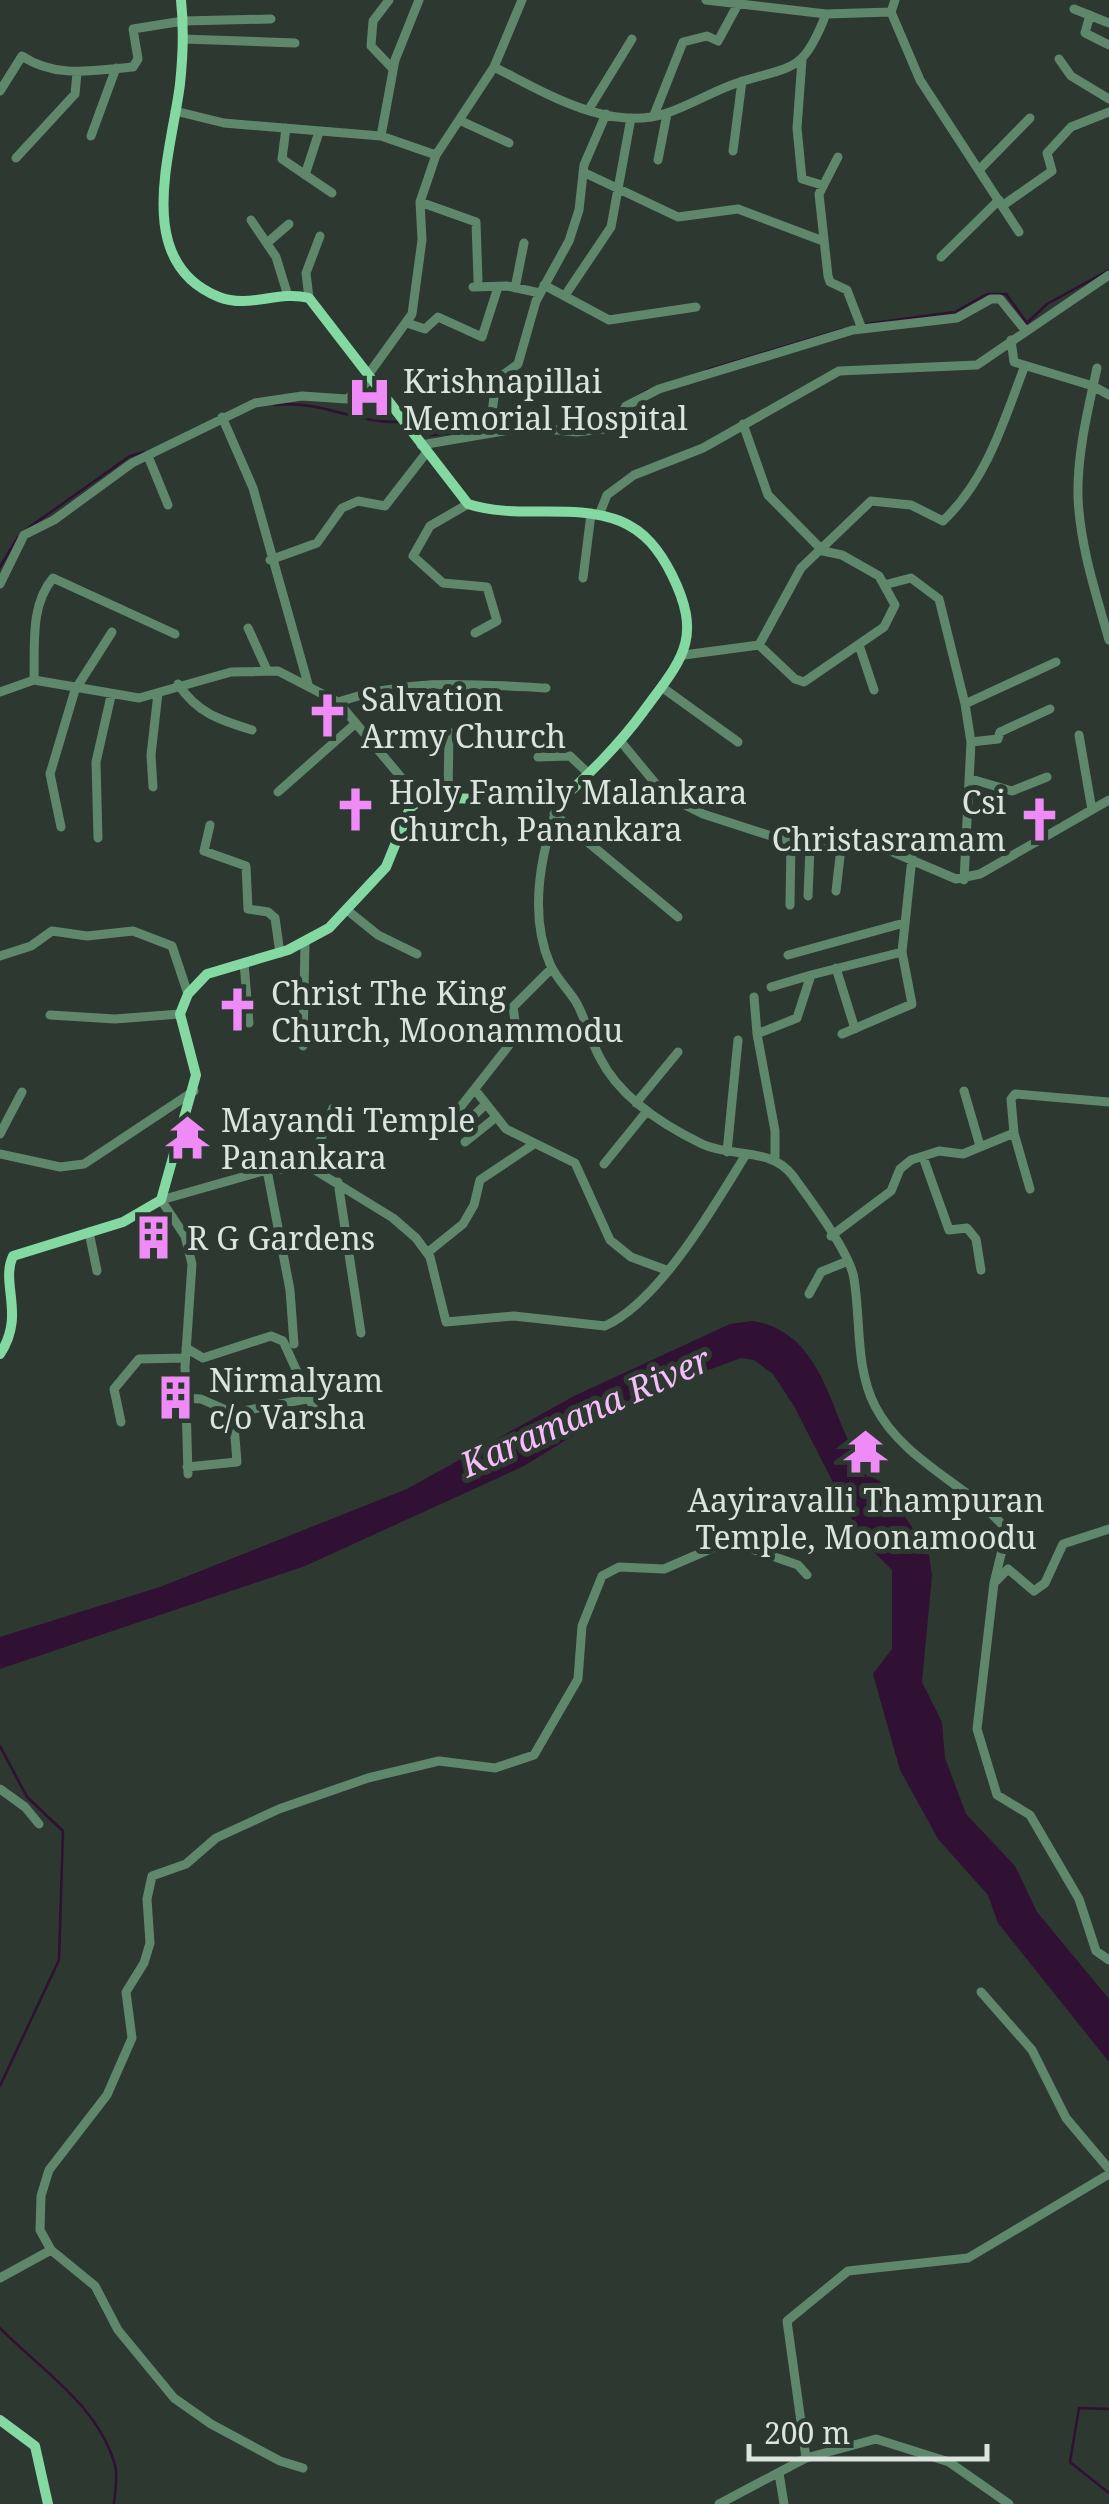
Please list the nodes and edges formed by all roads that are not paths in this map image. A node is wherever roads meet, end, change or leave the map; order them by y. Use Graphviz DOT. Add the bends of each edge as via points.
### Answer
graph roads {
  1 [pos="181,0"];
  2 [pos="389,0"];
  3 [pos="418,0"];
  4 [pos="522,0"];
  5 [pos="706,0"];
  6 [pos="895,0"];
  7 [pos="738,4"];
  8 [pos="1074,8"];
  9 [pos="891,12"];
  10 [pos="826,14"];
  11 [pos="1090,15"];
  12 [pos="271,18"];
  13 [pos="183,21"];
  14 [pos="1109,23"];
  15 [pos="183,39"];
  16 [pos="632,39"];
  17 [pos="295,43"];
  18 [pos="1109,45"];
  19 [pos="1060,59"];
  20 [pos="802,60"];
  21 [pos="494,67"];
  22 [pos="116,68"];
  23 [pos="393,68"];
  24 [pos="76,73"];
  25 [pos="742,82"];
  26 [pos="0,91"];
  27 [pos="1109,99"];
  28 [pos="589,110"];
  29 [pos="175,111"];
  30 [pos="1109,112"];
  31 [pos="606,114"];
  32 [pos="667,114"];
  33 [pos="654,115"];
  34 [pos="631,118"];
  35 [pos="1030,118"];
  36 [pos="459,120"];
  37 [pos="286,128"];
  38 [pos="320,132"];
  39 [pos="92,136"];
  40 [pos="381,136"];
  41 [pos="509,143"];
  42 [pos="733,150"];
  43 [pos="436,155"];
  44 [pos="16,158"];
  45 [pos="838,158"];
  46 [pos="658,160"];
  47 [pos="979,170"];
  48 [pos="583,172"];
  49 [pos="306,174"];
  50 [pos="822,185"];
  51 [pos="618,188"];
  52 [pos="332,192"];
  53 [pos="420,202"];
  54 [pos="1000,203"];
  55 [pos="252,220"];
  56 [pos="289,224"];
  57 [pos="1020,232"];
  58 [pos="320,236"];
  59 [pos="823,242"];
  60 [pos="524,243"];
  61 [pos="267,244"];
  62 [pos="941,257"];
  63 [pos="1109,275"];
  64 [pos="498,287"];
  65 [pos="515,288"];
  66 [pos="542,289"];
  67 [pos="568,290"];
  68 [pos="288,296"];
  69 [pos="309,298"];
  70 [pos="696,306"];
  71 [pos="478,309"];
  72 [pos="490,312"];
  73 [pos="408,323"];
  74 [pos="861,325"];
  75 [pos="1025,330"];
  76 [pos="1011,340"];
  77 [pos="1024,368"];
  78 [pos="1097,368"];
  79 [pos="369,377"];
  80 [pos="1093,386"];
  81 [pos="1109,395"];
  82 [pos="222,417"];
  83 [pos="491,422"];
  84 [pos="742,424"];
  85 [pos="424,448"];
  86 [pos="148,456"];
  87 [pos="468,504"];
  88 [pos="168,505"];
  89 [pos="595,514"];
  90 [pos="823,551"];
  91 [pos="270,560"];
  92 [pos="583,578"];
  93 [pos="0,584"];
  94 [pos="884,585"];
  95 [pos="248,628"];
  96 [pos="112,632"];
  97 [pos="475,633"];
  98 [pos="175,634"];
  99 [pos="1109,640"];
  100 [pos="759,645"];
  101 [pos="859,645"];
  102 [pos="684,655"];
  103 [pos="1056,662"];
  104 [pos="267,670"];
  105 [pos="34,680"];
  106 [pos="178,684"];
  107 [pos="308,684"];
  108 [pos="546,688"];
  109 [pos="663,688"];
  110 [pos="75,690"];
  111 [pos="874,690"];
  112 [pos="0,692"];
  113 [pos="158,693"];
  114 [pos="111,696"];
  115 [pos="338,702"];
  116 [pos="966,704"];
  117 [pos="1050,709"];
  118 [pos="356,722"];
  119 [pos="252,730"];
  120 [pos="448,732"];
  121 [pos="1078,735"];
  122 [pos="738,742"];
  123 [pos="972,742"];
  124 [pos="622,743"];
  125 [pos="538,757"];
  126 [pos="589,774"];
  127 [pos="1048,778"];
  128 [pos="970,779"];
  129 [pos="154,787"];
  130 [pos="278,792"];
  131 [pos="424,797"];
  132 [pos="448,797"];
  133 [pos="1109,800"];
  134 [pos="559,802"];
  135 [pos="1092,810"];
  136 [pos="554,814"];
  137 [pos="210,825"];
  138 [pos="62,826"];
  139 [pos="98,838"];
  140 [pos="791,842"];
  141 [pos="810,848"];
  142 [pos="840,848"];
  143 [pos="912,858"];
  144 [pos="964,880"];
  145 [pos="836,891"];
  146 [pos="808,896"];
  147 [pos="790,905"];
  148 [pos="347,910"];
  149 [pos="678,917"];
  150 [pos="904,924"];
  151 [pos="305,942"];
  152 [pos="280,952"];
  153 [pos="902,952"];
  154 [pos="417,954"];
  155 [pos="0,956"];
  156 [pos="788,956"];
  157 [pos="244,963"];
  158 [pos="552,968"];
  159 [pos="836,968"];
  160 [pos="811,974"];
  161 [pos="771,987"];
  162 [pos="188,994"];
  163 [pos="754,997"];
  164 [pos="180,1014"];
  165 [pos="50,1015"];
  166 [pos="248,1023"];
  167 [pos="855,1029"];
  168 [pos="757,1034"];
  169 [pos="842,1034"];
  170 [pos="738,1040"];
  171 [pos="303,1046"];
  172 [pos="678,1052"];
  173 [pos="476,1091"];
  174 [pos="964,1091"];
  175 [pos="22,1092"];
  176 [pos="194,1092"];
  177 [pos="1109,1102"];
  178 [pos="636,1103"];
  179 [pos="485,1104"];
  180 [pos="332,1108"];
  181 [pos="647,1111"];
  182 [pos="495,1118"];
  183 [pos="451,1120"];
  184 [pos="456,1132"];
  185 [pos="1014,1133"];
  186 [pos="0,1134"];
  187 [pos="465,1142"];
  188 [pos="534,1144"];
  189 [pos="980,1146"];
  190 [pos="727,1152"];
  191 [pos="0,1154"];
  192 [pos="745,1156"];
  193 [pos="922,1156"];
  194 [pos="774,1160"];
  195 [pos="604,1164"];
  196 [pos="310,1167"];
  197 [pos="266,1170"];
  198 [pos="338,1182"];
  199 [pos="1030,1189"];
  200 [pos="161,1200"];
  201 [pos="89,1232"];
  202 [pos="831,1236"];
  203 [pos="427,1253"];
  204 [pos="848,1262"];
  205 [pos="666,1270"];
  206 [pos="981,1270"];
  207 [pos="98,1271"];
  208 [pos="809,1294"];
  209 [pos="361,1332"];
  210 [pos="294,1344"];
  211 [pos="186,1353"];
  212 [pos="0,1354"];
  213 [pos="185,1398"];
  214 [pos="312,1398"];
  215 [pos="233,1414"];
  216 [pos="121,1422"];
  217 [pos="321,1424"];
  218 [pos="1109,1530"];
  219 [pos="807,1575"];
  220 [pos="994,1583"];
  221 [pos="0,1789"];
  222 [pos="39,1824"];
  223 [pos="1109,1960"];
  224 [pos="982,1992"];
  225 [pos="1109,2172"];
  226 [pos="51,2250"];
  227 [pos="0,2278"];
  228 [pos="0,2420"];
  229 [pos="806,2458"];
  230 [pos="303,2468"];
  231 [pos="778,2472"];
  232 [pos="48,2504"];
  233 [pos="719,2504"];
  234 [pos="784,2504"];
  235 [pos="1009,2504"];
  1 -- 13 [label="main road"];
  2 -- 23 [label="street" via="373,21 370,46"];
  3 -- 23 [label="street"];
  4 -- 21 [label="street"];
  5 -- 7 [label="street"];
  6 -- 9 [label="street"];
  7 -- 10 [label="street"];
  7 -- 33 [label="street" via="718,40 684,42"];
  8 -- 11 [label="street"];
  9 -- 10 [label="street"];
  9 -- 47 [label="street" via="913,67"];
  10 -- 20 [label="street"];
  11 -- 14 [label="street"];
  11 -- 18 [label="street" via="1085,32"];
  12 -- 13 [label="street"];
  13 -- 15 [label="main road"];
  13 -- 22 [label="street" via="133,29 136,65"];
  15 -- 17 [label="street"];
  15 -- 29 [label="main road"];
  16 -- 28 [label="street"];
  19 -- 27 [label="street" via="1071,76"];
  20 -- 25 [label="street"];
  20 -- 50 [label="street" via="802,179"];
  21 -- 28 [label="street"];
  21 -- 36 [label="street"];
  22 -- 24 [label="street"];
  22 -- 39 [label="street"];
  23 -- 40 [label="street"];
  24 -- 26 [label="street" via="22,56"];
  24 -- 44 [label="street" via="75,94"];
  25 -- 32 [label="street"];
  25 -- 42 [label="street"];
  28 -- 31 [label="street"];
  29 -- 37 [label="street"];
  29 -- 68 [label="main road" via="162,216 183,266 194,282 223,298 256,302"];
  30 -- 54 [label="street" via="1071,127 1046,154 1052,171"];
  31 -- 34 [label="street"];
  31 -- 48 [label="street"];
  32 -- 33 [label="street"];
  32 -- 46 [label="street"];
  33 -- 34 [label="street"];
  34 -- 51 [label="street"];
  35 -- 47 [label="street"];
  36 -- 41 [label="street"];
  36 -- 43 [label="street"];
  37 -- 38 [label="street"];
  37 -- 49 [label="street" via="282,159"];
  38 -- 40 [label="street"];
  38 -- 49 [label="street"];
  40 -- 43 [label="street"];
  43 -- 53 [label="street"];
  45 -- 50 [label="street"];
  47 -- 54 [label="street"];
  48 -- 51 [label="street"];
  48 -- 66 [label="street" via="576,224"];
  49 -- 52 [label="street"];
  50 -- 59 [label="street"];
  51 -- 59 [label="street" via="678,217 738,210"];
  51 -- 67 [label="street" via="611,227"];
  53 -- 64 [label="street" via="476,222 476,284"];
  53 -- 73 [label="street" via="421,253"];
  54 -- 57 [label="street"];
  54 -- 62 [label="street"];
  55 -- 61 [label="street"];
  56 -- 61 [label="street"];
  58 -- 69 [label="street" via="306,273"];
  59 -- 74 [label="street" via="830,282 847,290"];
  60 -- 65 [label="street"];
  61 -- 68 [label="street"];
  63 -- 75 [label="street"];
  64 -- 65 [label="street"];
  64 -- 72 [label="street"];
  65 -- 66 [label="street"];
  66 -- 70 [label="street" via="609,320"];
  66 -- 83 [label="street" via="518,364 496,380"];
  68 -- 69 [label="main road"];
  69 -- 79 [label="main road"];
  71 -- 72 [label="street"];
  72 -- 73 [label="street" via="482,337 438,317 426,329"];
  73 -- 79 [label="street"];
  74 -- 75 [label="street" via="957,318 1000,299"];
  74 -- 85 [label="street" via="660,388 626,406 614,428 527,428"];
  75 -- 76 [label="street"];
  76 -- 77 [label="street" via="1014,362"];
  76 -- 84 [label="street" via="977,364 839,371"];
  77 -- 80 [label="street"];
  77 -- 90 [label="street" via="980,478 943,521 912,505 872,501"];
  78 -- 80 [label="street"];
  79 -- 82 [label="street" via="348,399 279,398"];
  79 -- 85 [label="main road"];
  80 -- 81 [label="street"];
  80 -- 99 [label="street" via="1078,497"];
  82 -- 86 [label="street"];
  82 -- 91 [label="street" via="253,488"];
  84 -- 89 [label="street" via="703,448 634,475"];
  84 -- 90 [label="street" via="768,495"];
  85 -- 87 [label="main road"];
  85 -- 91 [label="street" via="385,506 358,501 342,508 317,543"];
  86 -- 88 [label="street"];
  86 -- 93 [label="street" via="24,536"];
  87 -- 89 [label="main road"];
  87 -- 97 [label="street" via="430,526 412,556 443,584 488,586 497,621"];
  89 -- 92 [label="street"];
  89 -- 102 [label="main road" via="621,521 656,546 688,616"];
  90 -- 94 [label="street" via="867,569"];
  90 -- 100 [label="street" via="801,568"];
  91 -- 107 [label="street"];
  94 -- 101 [label="street" via="895,605 892,616"];
  94 -- 116 [label="street" via="911,578 939,599"];
  95 -- 104 [label="street"];
  96 -- 110 [label="street"];
  98 -- 105 [label="street" via="53,578 42,591 35,628"];
  100 -- 101 [label="street" via="804,682"];
  100 -- 102 [label="street"];
  101 -- 111 [label="street"];
  102 -- 109 [label="main road"];
  103 -- 116 [label="street"];
  104 -- 106 [label="street"];
  104 -- 107 [label="street"];
  105 -- 110 [label="street"];
  105 -- 112 [label="street"];
  106 -- 113 [label="street"];
  106 -- 119 [label="street" via="209,716"];
  107 -- 115 [label="street"];
  108 -- 115 [label="street" via="430,681"];
  109 -- 122 [label="street"];
  109 -- 124 [label="main road"];
  110 -- 114 [label="street"];
  110 -- 138 [label="street" via="50,774"];
  113 -- 114 [label="street"];
  113 -- 129 [label="street"];
  114 -- 139 [label="street" via="96,762"];
  115 -- 118 [label="street"];
  116 -- 123 [label="street"];
  117 -- 123 [label="street" via="1000,732 998,739"];
  118 -- 130 [label="street"];
  118 -- 131 [label="street"];
  120 -- 132 [label="street"];
  121 -- 135 [label="street"];
  123 -- 128 [label="street"];
  124 -- 126 [label="main road"];
  124 -- 140 [label="street" via="665,794 703,814"];
  125 -- 126 [label="street" via="570,756"];
  126 -- 134 [label="main road"];
  127 -- 128 [label="street" via="1012,792"];
  128 -- 144 [label="street"];
  131 -- 132 [label="main road"];
  131 -- 148 [label="main road" via="410,808 386,867"];
  132 -- 134 [label="main road"];
  133 -- 135 [label="street"];
  134 -- 136 [label="street"];
  135 -- 144 [label="street"];
  136 -- 149 [label="street"];
  136 -- 158 [label="street" via="539,893"];
  137 -- 152 [label="street" via="204,851 246,866 248,910 275,918"];
  140 -- 141 [label="street"];
  140 -- 147 [label="street"];
  141 -- 142 [label="street"];
  141 -- 146 [label="street"];
  142 -- 143 [label="street" via="874,844"];
  142 -- 145 [label="street"];
  143 -- 144 [label="street"];
  143 -- 150 [label="street"];
  148 -- 151 [label="main road"];
  148 -- 154 [label="street"];
  150 -- 153 [label="street"];
  150 -- 156 [label="street"];
  151 -- 152 [label="main road"];
  151 -- 171 [label="street"];
  152 -- 157 [label="main road"];
  153 -- 159 [label="street"];
  153 -- 167 [label="street" via="911,1006"];
  155 -- 162 [label="street" via="52,931 133,931 172,946"];
  157 -- 162 [label="main road" via="207,974"];
  157 -- 166 [label="street"];
  158 -- 173 [label="street" via="513,1007 517,1035"];
  158 -- 178 [label="street" via="606,1069"];
  159 -- 160 [label="street"];
  159 -- 167 [label="street"];
  160 -- 161 [label="street"];
  160 -- 168 [label="street" via="797,1018"];
  162 -- 164 [label="main road"];
  163 -- 168 [label="street"];
  164 -- 165 [label="street"];
  164 -- 176 [label="main road"];
  167 -- 169 [label="street"];
  168 -- 194 [label="street"];
  170 -- 190 [label="street"];
  172 -- 178 [label="street"];
  173 -- 179 [label="street"];
  173 -- 183 [label="street"];
  174 -- 189 [label="street"];
  175 -- 186 [label="street"];
  176 -- 191 [label="street" via="84,1164"];
  176 -- 200 [label="main road"];
  177 -- 185 [label="street" via="1015,1094"];
  178 -- 181 [label="street"];
  179 -- 182 [label="street"];
  179 -- 184 [label="street"];
  180 -- 196 [label="street"];
  181 -- 190 [label="street"];
  181 -- 195 [label="street"];
  182 -- 187 [label="street"];
  182 -- 205 [label="street" via="576,1163 610,1240"];
  185 -- 189 [label="street"];
  185 -- 199 [label="street"];
  188 -- 203 [label="street" via="480,1180 464,1224"];
  189 -- 193 [label="street"];
  190 -- 192 [label="street"];
  192 -- 194 [label="street"];
  192 -- 205 [label="street"];
  193 -- 202 [label="street" via="900,1169 891,1191"];
  193 -- 206 [label="street" via="949,1230 968,1228 976,1238"];
  194 -- 202 [label="street" via="791,1173"];
  196 -- 197 [label="street"];
  196 -- 198 [label="street"];
  197 -- 200 [label="street"];
  197 -- 210 [label="street"];
  198 -- 203 [label="street" via="393,1218"];
  198 -- 209 [label="street"];
  200 -- 201 [label="main road" via="124,1222"];
  200 -- 211 [label="street" via="185,1236 192,1264"];
  201 -- 207 [label="street"];
  201 -- 212 [label="main road" via="10,1259 14,1324"];
  202 -- 204 [label="street"];
  203 -- 205 [label="street" via="446,1322 514,1316 605,1326"];
  204 -- 208 [label="street" via="830,1265"];
  204 -- 220 [label="street" via="874,1404 942,1478 1005,1526 1008,1539"];
  211 -- 213 [label="street"];
  211 -- 214 [label="street" via="204,1358 271,1336 283,1341"];
  211 -- 216 [label="street" via="139,1359 114,1389"];
  213 -- 215 [label="street"];
  213 -- 215 [label="street" via="187,1470 237,1462"];
  214 -- 215 [label="street"];
  214 -- 217 [label="street"];
  218 -- 220 [label="street" via="1063,1544 1034,1592 1008,1570"];
  219 -- 226 [label="street" via="798,1565 729,1542 664,1568 618,1568 602,1576 582,1626 578,1678 534,1755 495,1768 439,1761 368,1778 279,1809 216,1838 186,1864 152,1876 150,1944 126,1992 132,2038 107,2095 49,2170 40,2230"];
  220 -- 223 [label="street" via="977,1730 997,1795 1030,1815 1080,1899 1096,1951"];
  221 -- 222 [label="street"];
  224 -- 225 [label="street" via="1032,2050 1066,2118"];
  225 -- 229 [label="street" via="968,2258 848,2271 787,2320"];
  226 -- 227 [label="street"];
  226 -- 230 [label="street" via="95,2286 118,2330 174,2398 280,2462"];
  228 -- 232 [label="main road" via="34,2446"];
  229 -- 231 [label="street"];
  229 -- 235 [label="street" via="876,2439 949,2462"];
  231 -- 233 [label="street"];
  231 -- 234 [label="street"];
}
